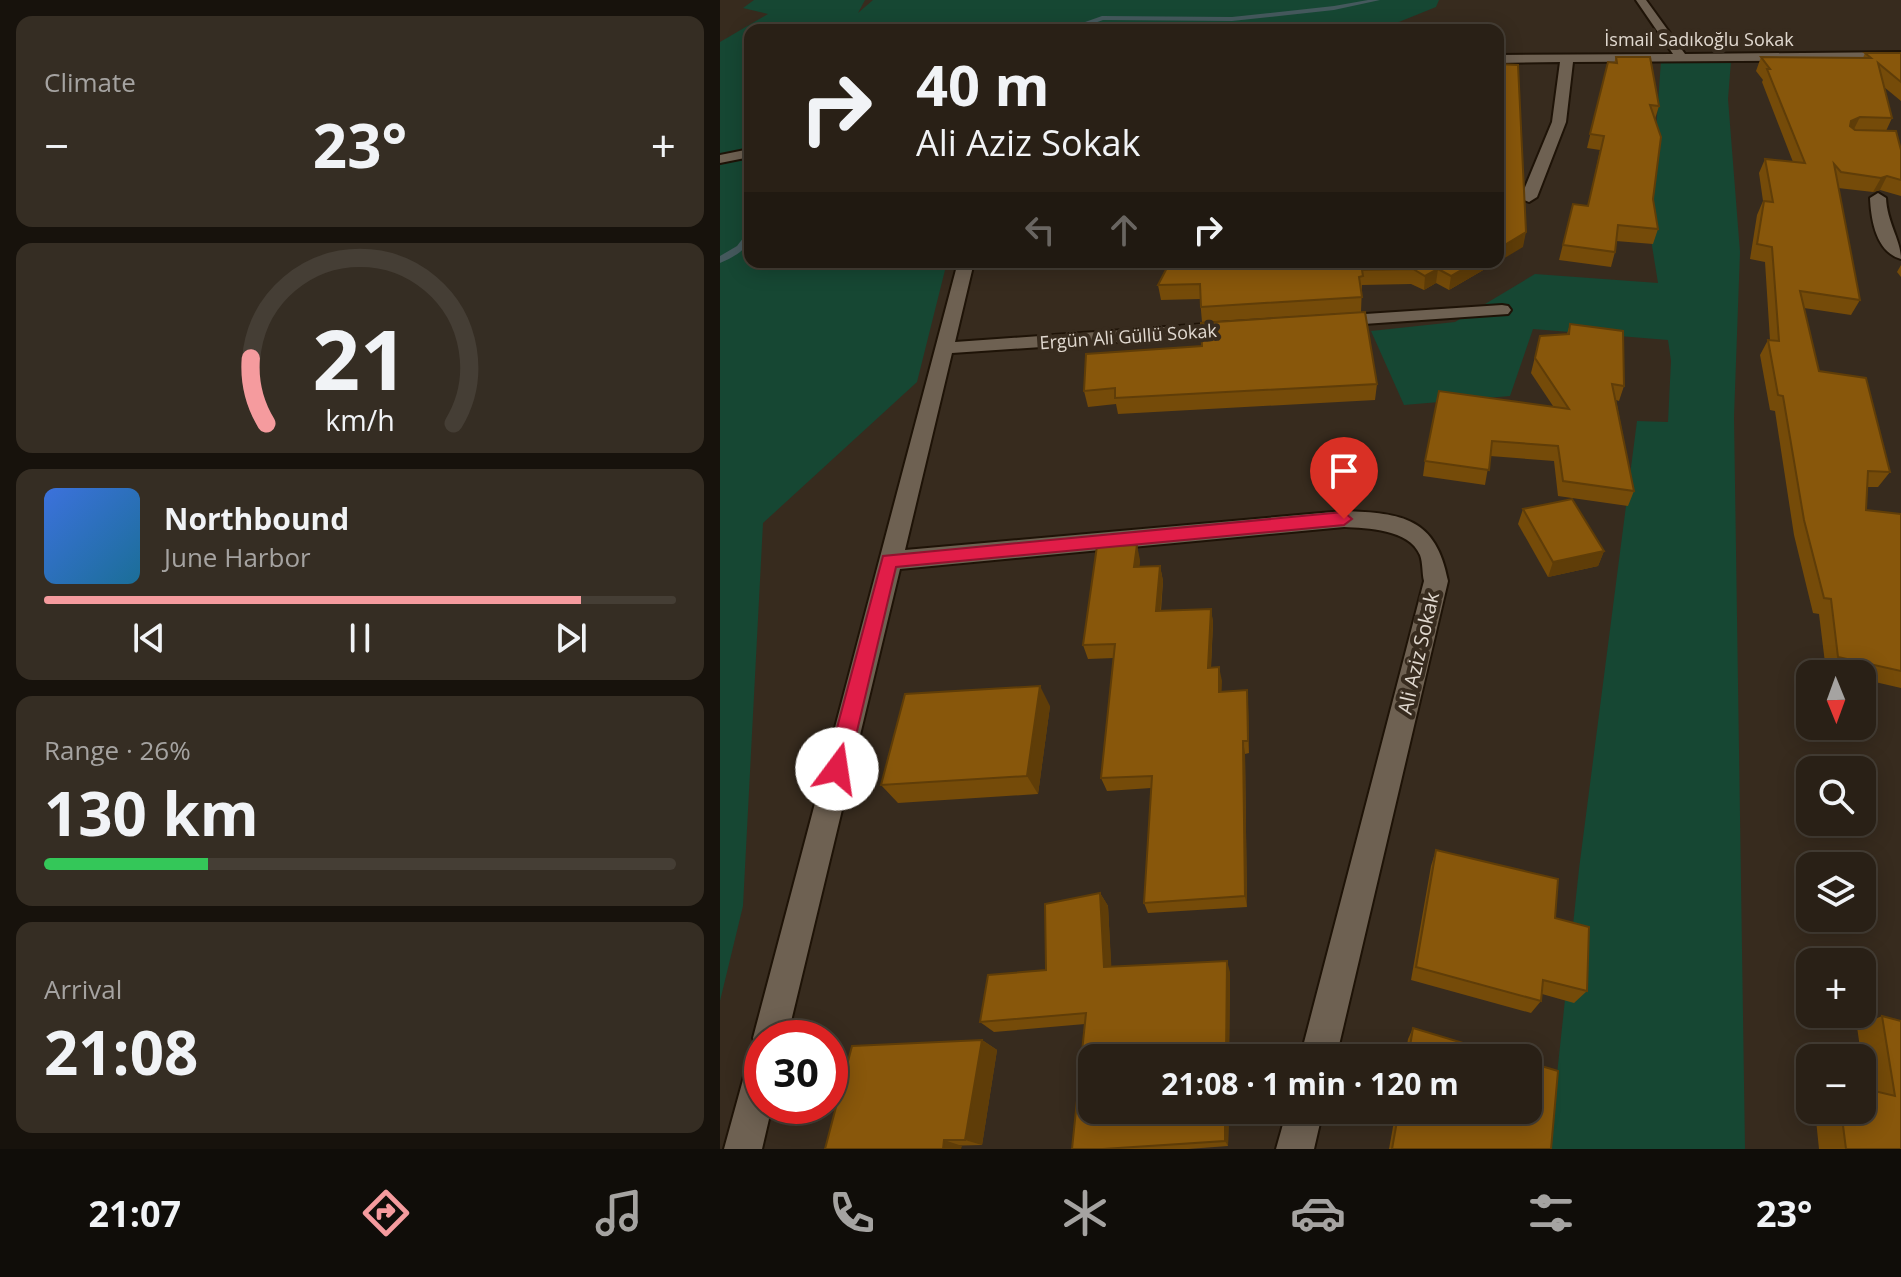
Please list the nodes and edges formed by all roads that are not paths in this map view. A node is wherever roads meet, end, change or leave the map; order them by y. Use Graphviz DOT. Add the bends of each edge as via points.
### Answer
graph roads {
  1 [pos="1641,0"];
  2 [pos="1901,56"];
  3 [pos="1681,57"];
  4 [pos="1567,58"];
  5 [pos="1504,59"];
  6 [pos="744,154"];
  7 [pos="720,159"];
  8 [pos="1529,197"];
  9 [pos="1878,198"];
  10 [pos="1900,254"];
  11 [pos="965,268"];
  12 [pos="1502,310"];
  13 [pos="1311,323"];
  14 [pos="1248,327"];
  15 [pos="946,348"];
  16 [pos="889,561"];
  17 [pos="774,1020"];
  18 [pos="1321,1044"];
  19 [pos="749,1124"];
  20 [pos="1301,1124"];
  21 [pos="743,1149"];
  22 [pos="1295,1149"];
  1 -- 3 [label="street"];
  2 -- 3 [label="street, İsmail Sadıkoğlu Sokak"];
  3 -- 4 [label="street, İsmail Sadıkoğlu Sokak"];
  4 -- 5 [label="street, İsmail Sadıkoğlu Sokak"];
  4 -- 8 [label="street" via="1559,122"];
  6 -- 7 [label="street"];
  9 -- 10 [label="street" via="1879,224"];
  11 -- 15 [label="street"];
  12 -- 13 [label="street"];
  14 -- 15 [label="street, Ergün Ali Güllü Sokak"];
  15 -- 16 [label="street"];
  16 -- 17 [label="street"];
  16 -- 18 [label="street, Ali Aziz Sokak" via="1344,519 1377,520 1418,539 1431,554 1436,581"];
  19 -- 21 [label="street"];
  20 -- 22 [label="street"];
}
